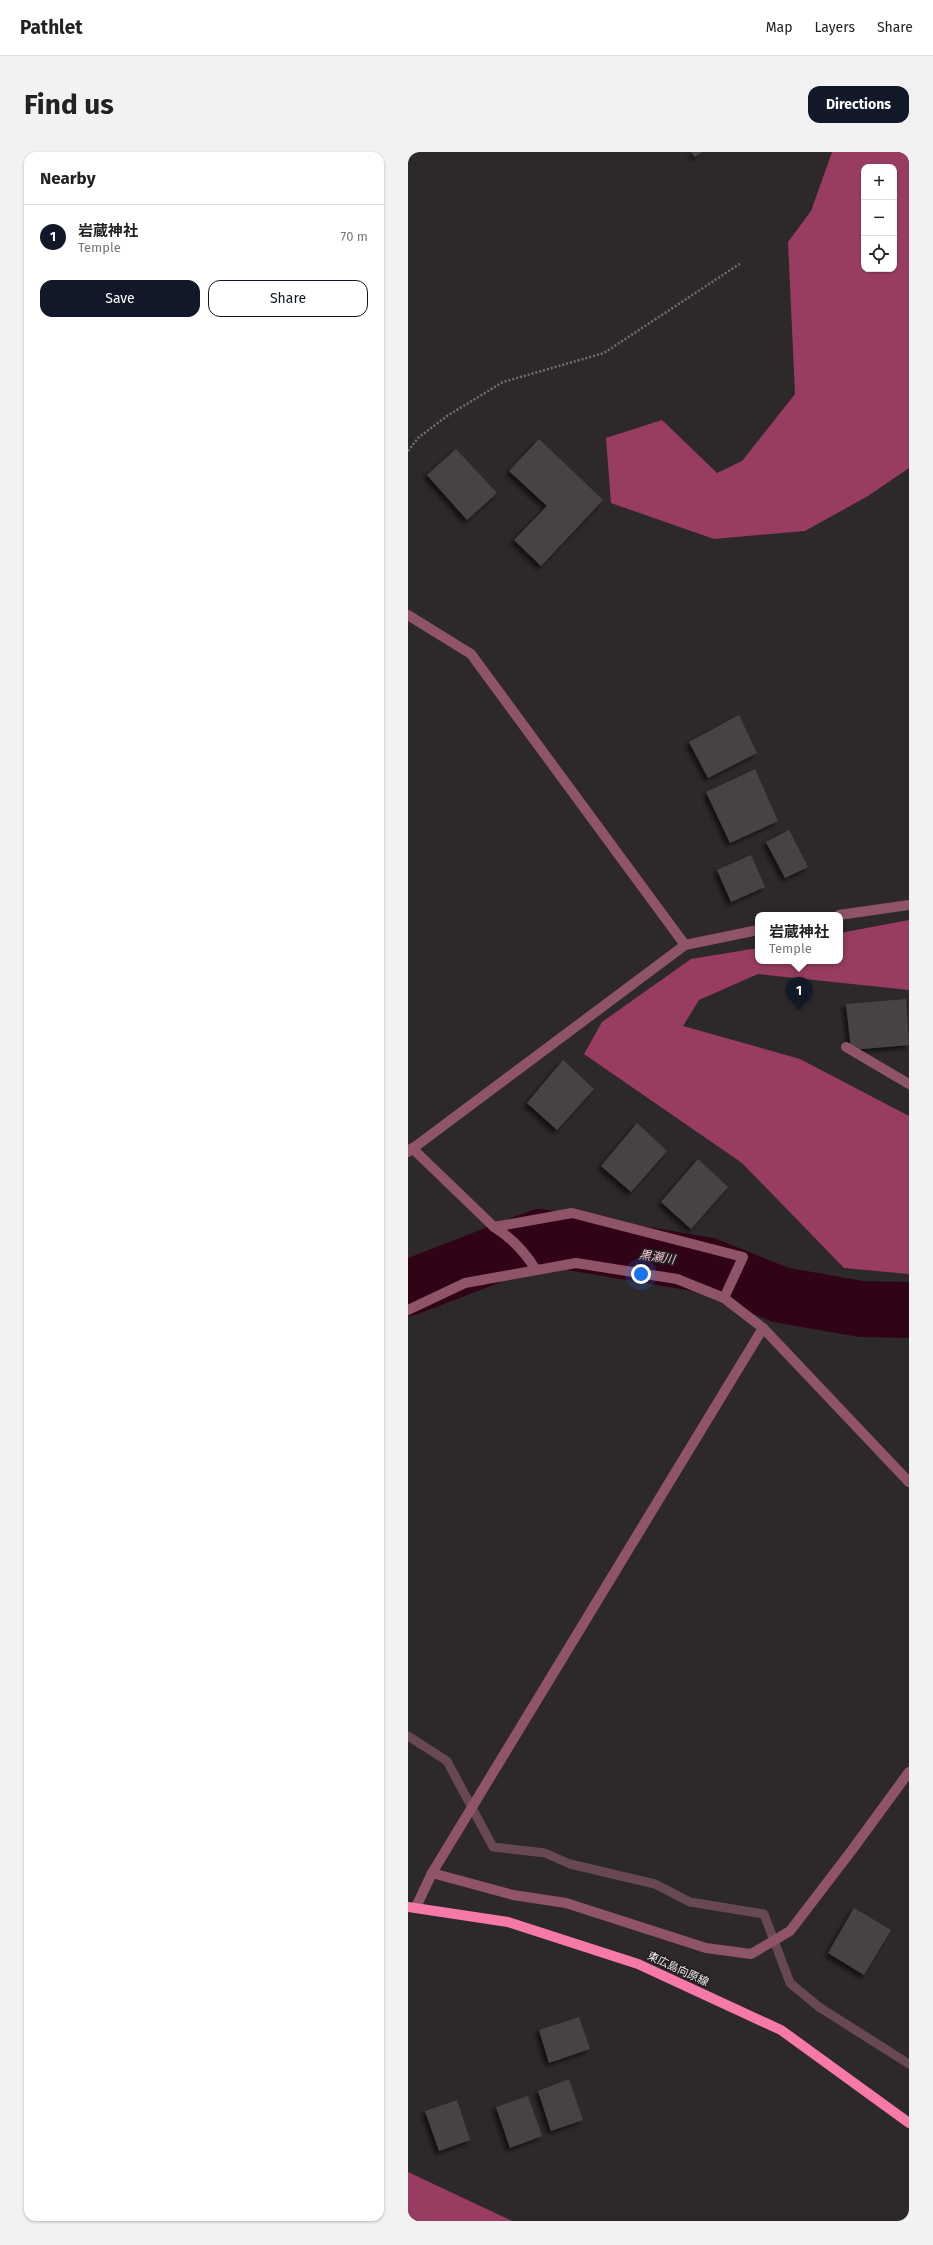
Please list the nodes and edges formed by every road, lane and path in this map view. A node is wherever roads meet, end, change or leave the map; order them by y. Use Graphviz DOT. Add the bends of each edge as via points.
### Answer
graph roads {
  1 [pos="741,263"];
  2 [pos="408,451"];
  3 [pos="408,615"];
  4 [pos="908,902"];
  5 [pos="843,914"];
  6 [pos="755,931"];
  7 [pos="685,945"];
  8 [pos="846,1047"];
  9 [pos="909,1084"];
  10 [pos="410,1150"];
  11 [pos="494,1227"];
  12 [pos="536,1270"];
  13 [pos="724,1298"];
  14 [pos="408,1310"];
  15 [pos="764,1328"];
  16 [pos="909,1482"];
  17 [pos="909,1772"];
  18 [pos="432,1873"];
  19 [pos="412,1907"];
  20 [pos="909,2123"];
  1 -- 2 [label="path" via="604,353 503,382 447,416 418,438"];
  3 -- 7 [label="street" via="471,654"];
  4 -- 5 [label="street"];
  6 -- 7 [label="street"];
  7 -- 10 [label="street"];
  8 -- 9 [label="street"];
  10 -- 11 [label="street"];
  11 -- 12 [label="street" via="508,1235"];
  11 -- 13 [label="street" via="572,1213 743,1257"];
  12 -- 13 [label="street" via="576,1263 677,1279"];
  12 -- 14 [label="street" via="465,1283"];
  13 -- 15 [label="street"];
  15 -- 16 [label="street"];
  15 -- 18 [label="street"];
  17 -- 18 [label="street" via="790,1931 751,1954 706,1948 566,1903 513,1894"];
  18 -- 19 [label="street"];
  19 -- 20 [label="main road, 東広島向原線" via="508,1922 638,1964 781,2030"];
}
